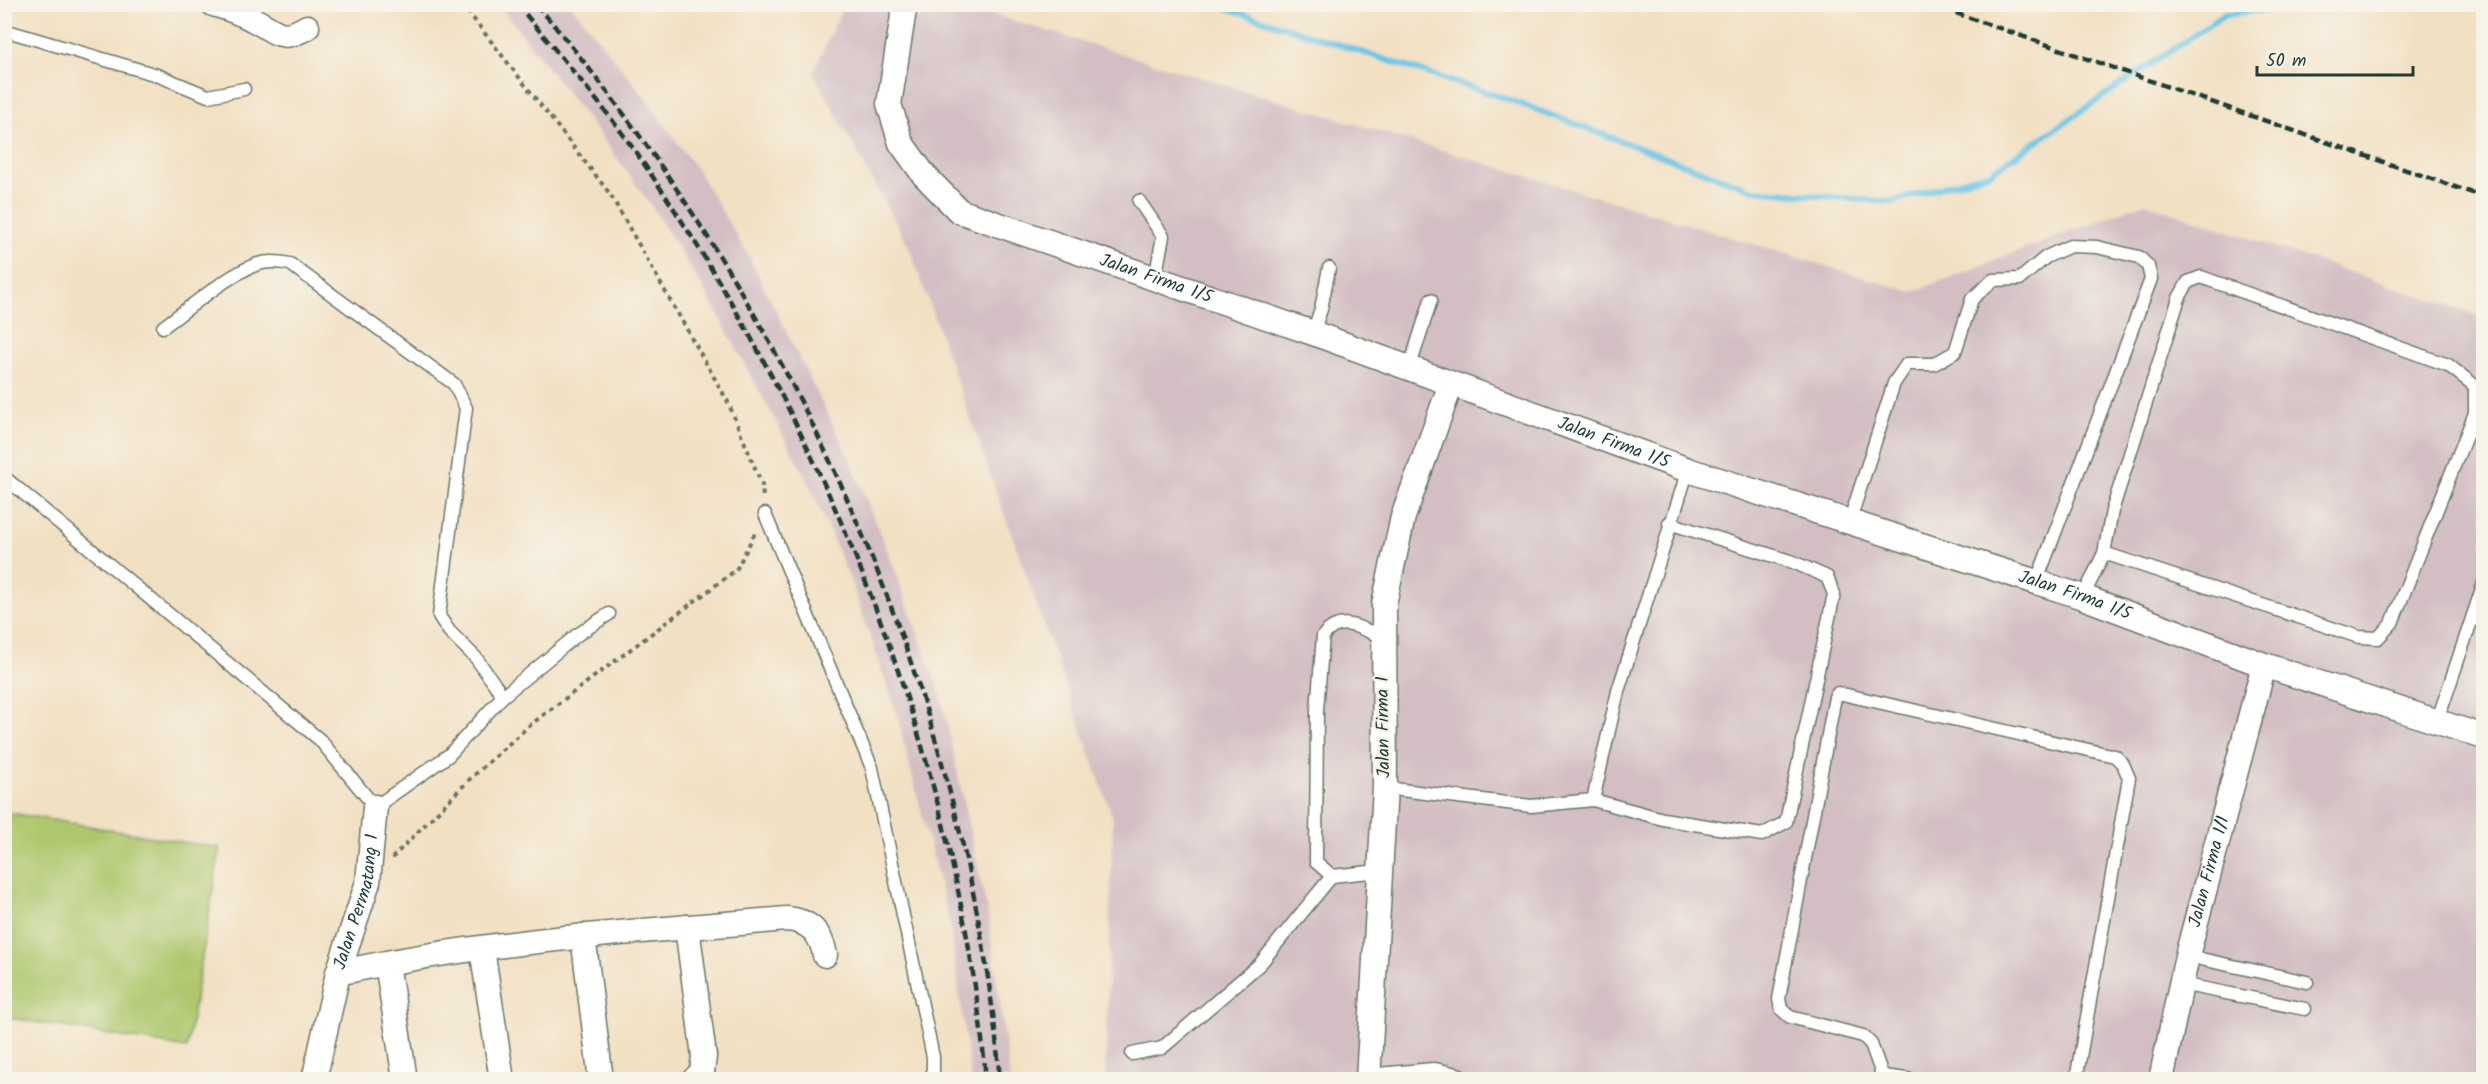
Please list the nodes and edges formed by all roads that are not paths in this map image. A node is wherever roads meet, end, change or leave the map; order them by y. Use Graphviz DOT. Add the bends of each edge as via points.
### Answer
graph roads {
  1 [pos="213,4"];
  2 [pos="904,10"];
  3 [pos="307,27"];
  4 [pos="4,30"];
  5 [pos="244,89"];
  6 [pos="1139,201"];
  7 [pos="1329,268"];
  8 [pos="1155,279"];
  9 [pos="1431,300"];
  10 [pos="163,327"];
  11 [pos="1313,333"];
  12 [pos="1409,369"];
  13 [pos="1451,384"];
  14 [pos="1688,470"];
  15 [pos="4,477"];
  16 [pos="765,514"];
  17 [pos="1669,523"];
  18 [pos="1849,524"];
  19 [pos="2104,553"];
  20 [pos="2036,583"];
  21 [pos="2484,583"];
  22 [pos="2083,597"];
  23 [pos="609,614"];
  24 [pos="1383,638"];
  25 [pos="2264,665"];
  26 [pos="503,696"];
  27 [pos="2437,722"];
  28 [pos="2484,737"];
  29 [pos="1385,788"];
  30 [pos="1593,800"];
  31 [pos="375,807"];
  32 [pos="1379,871"];
  33 [pos="1332,876"];
  34 [pos="687,927"];
  35 [pos="583,936"];
  36 [pos="482,950"];
  37 [pos="825,955"];
  38 [pos="2187,956"];
  39 [pos="387,963"];
  40 [pos="338,973"];
  41 [pos="2307,982"];
  42 [pos="2181,984"];
  43 [pos="2305,1009"];
  44 [pos="1132,1054"];
  45 [pos="1884,1078"];
  46 [pos="315,1080"];
  47 [pos="405,1080"];
  48 [pos="502,1080"];
  49 [pos="601,1080"];
  50 [pos="694,1080"];
  51 [pos="933,1080"];
  52 [pos="1368,1080"];
  53 [pos="1379,1080"];
  54 [pos="1456,1080"];
  55 [pos="1913,1080"];
  56 [pos="2076,1080"];
  57 [pos="2162,1080"];
  1 -- 3 [label="street" via="254,19 277,35 296,34"];
  2 -- 8 [label="street, Jalan Firma 1/5" via="889,104 901,143 924,175 959,211"];
  4 -- 5 [label="lane" via="157,75 208,96"];
  6 -- 8 [label="lane" via="1163,236"];
  7 -- 11 [label="lane"];
  8 -- 11 [label="street, Jalan Firma 1/5"];
  9 -- 12 [label="lane"];
  10 -- 26 [label="lane" via="243,271 258,264 290,264 454,384 466,408 439,616"];
  11 -- 12 [label="street, Jalan Firma 1/5"];
  12 -- 13 [label="street, Jalan Firma 1/5"];
  13 -- 14 [label="street, Jalan Firma 1/5"];
  13 -- 24 [label="street, Jalan Firma 1" via="1403,517 1384,604"];
  14 -- 17 [label="lane"];
  14 -- 18 [label="street, Jalan Firma 1/5"];
  15 -- 31 [label="lane, Jalan Permatang 1" via="320,740"];
  16 -- 51 [label="lane" via="872,768 933,1057"];
  17 -- 30 [label="lane" via="1618,691"];
  17 -- 30 [label="lane" via="1793,562 1827,577 1833,594 1793,797 1786,822 1762,835 1663,819"];
  18 -- 20 [label="street, Jalan Firma 1/5"];
  18 -- 20 [label="lane" via="1894,383 1907,364 1934,364 1954,352 1972,299 1993,280 2020,279 2046,257 2070,246 2097,247 2139,257 2148,266 2151,279"];
  19 -- 19 [label="lane" via="2112,511 2179,298 2188,282 2201,277 2448,365 2475,386 2475,412 2392,623 2378,638 2359,637"];
  19 -- 22 [label="lane"];
  20 -- 22 [label="street, Jalan Firma 1/5"];
  21 -- 27 [label="lane"];
  22 -- 25 [label="street, Jalan Firma 1/5"];
  23 -- 26 [label="lane"];
  24 -- 29 [label="street, Jalan Firma 1"];
  24 -- 33 [label="lane" via="1348,622 1330,627 1323,636 1317,710 1316,862"];
  25 -- 27 [label="street, Jalan Firma 1/5"];
  25 -- 38 [label="street, Jalan Firma 1/1"];
  26 -- 31 [label="lane" via="449,755"];
  27 -- 28 [label="street, Jalan Firma 1/5"];
  29 -- 30 [label="lane" via="1531,806"];
  29 -- 32 [label="street, Jalan Firma 1"];
  31 -- 40 [label="street, Jalan Permatang 1" via="369,882"];
  32 -- 33 [label="lane"];
  32 -- 52 [label="street, Jalan Firma 1"];
  33 -- 44 [label="lane" via="1260,964 1162,1048"];
  34 -- 35 [label="street"];
  34 -- 37 [label="street" via="797,920 816,930"];
  34 -- 50 [label="street" via="704,1056 702,1072"];
  35 -- 36 [label="street"];
  35 -- 49 [label="street"];
  36 -- 39 [label="street"];
  36 -- 48 [label="street"];
  38 -- 41 [label="lane"];
  38 -- 42 [label="street, Jalan Firma 1/1"];
  39 -- 40 [label="street"];
  39 -- 47 [label="street"];
  40 -- 46 [label="street, Jalan Permatang 1"];
  42 -- 43 [label="lane"];
  42 -- 57 [label="street, Jalan Firma 1/1"];
  45 -- 55 [label="lane"];
  45 -- 56 [label="lane" via="1871,1044 1863,1036 1790,1017 1781,1009 1779,999 1838,693 2115,756 2123,764 2129,778"];
  53 -- 54 [label="street" via="1434,1075"];
}
